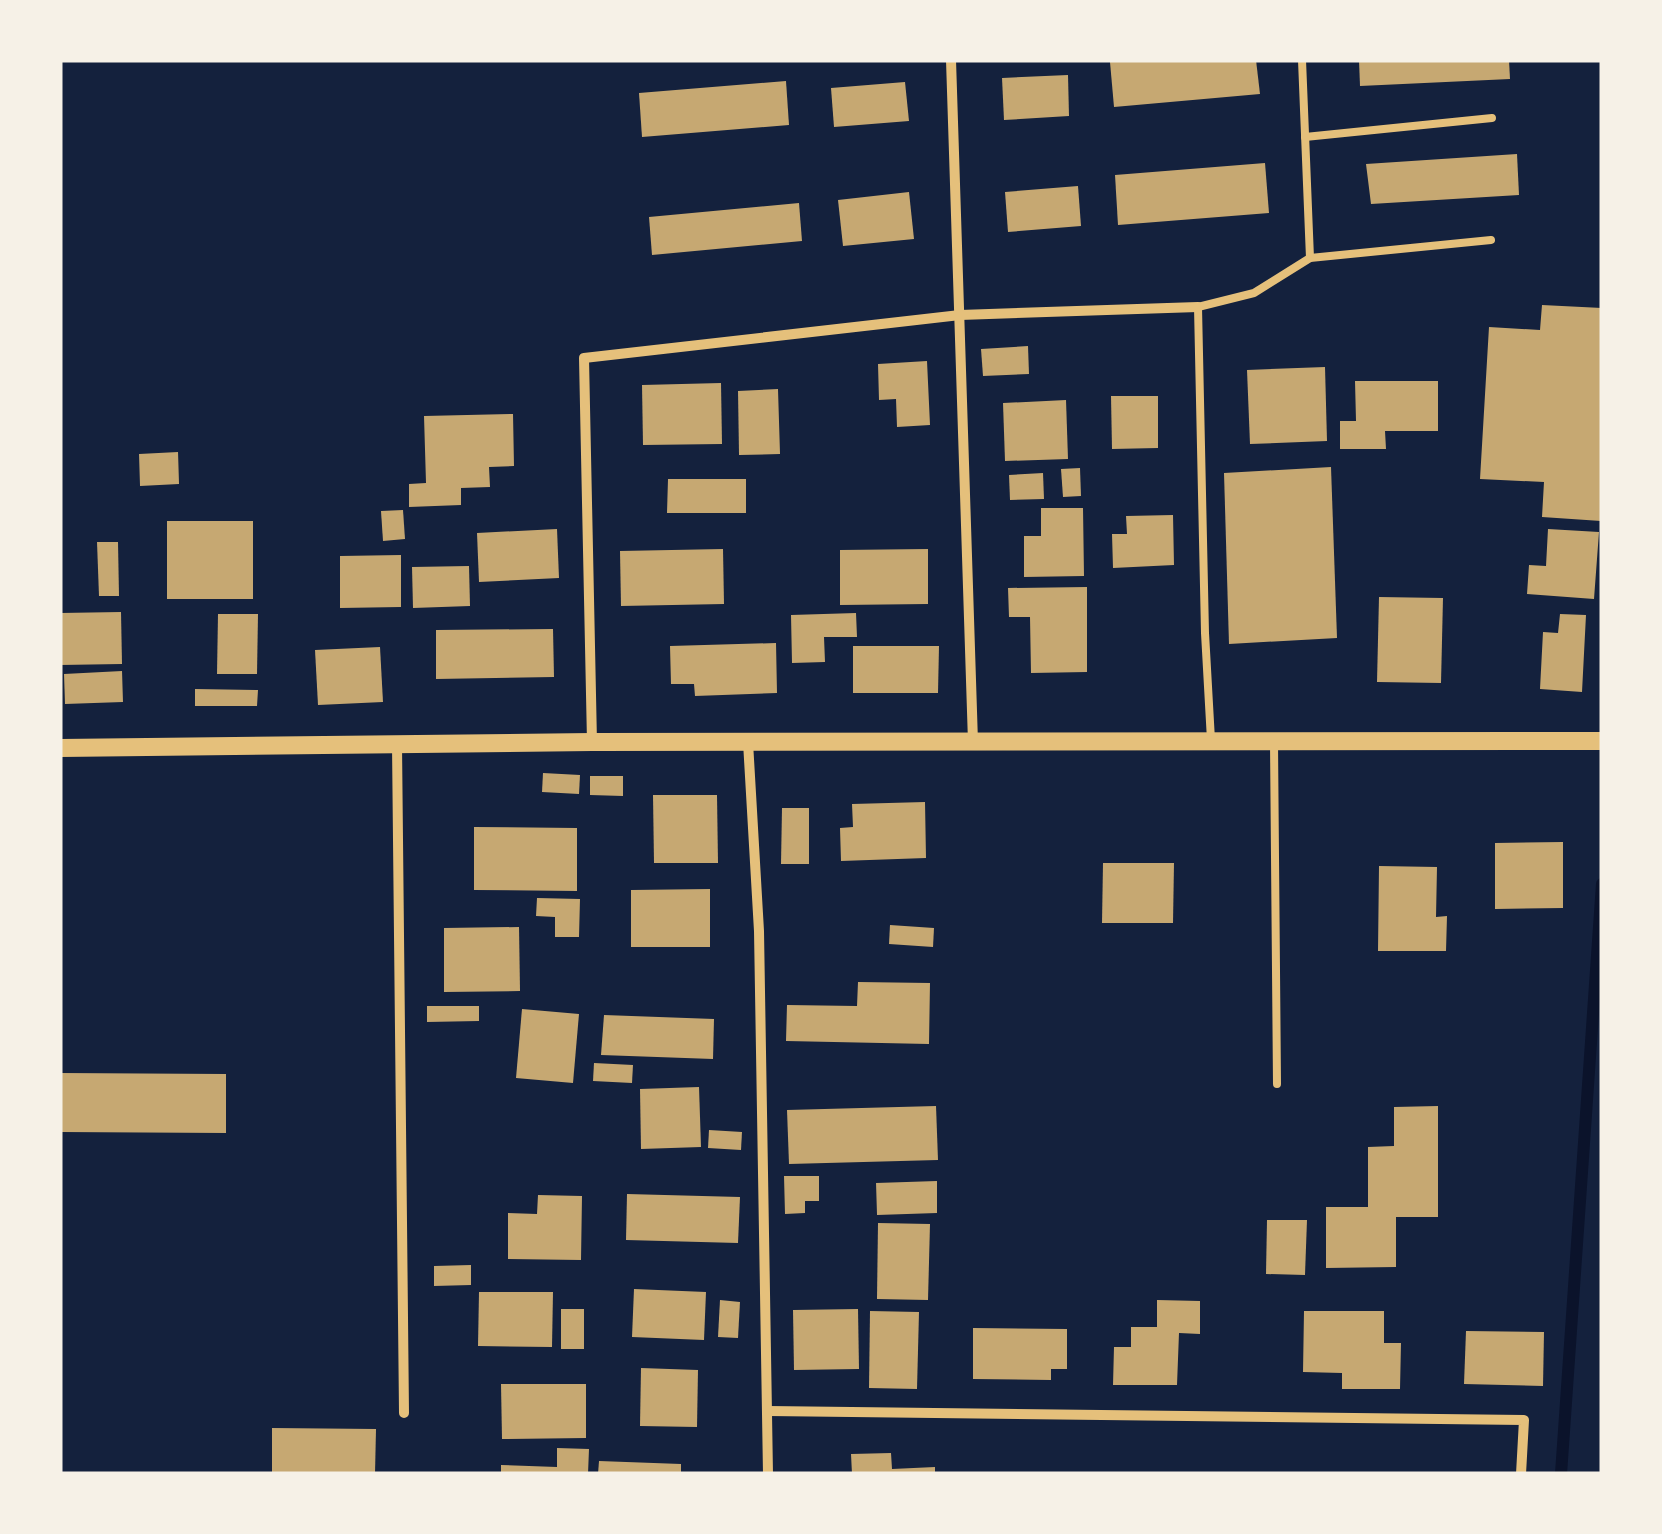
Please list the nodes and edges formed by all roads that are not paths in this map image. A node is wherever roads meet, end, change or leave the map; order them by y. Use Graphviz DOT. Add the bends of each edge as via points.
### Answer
graph roads {
  1 [pos="952,60"];
  2 [pos="1302,60"];
  3 [pos="1492,118"];
  4 [pos="1305,137"];
  5 [pos="1491,240"];
  6 [pos="1310,258"];
  7 [pos="1198,307"];
  8 [pos="960,315"];
  9 [pos="592,742"];
  10 [pos="748,742"];
  11 [pos="973,742"];
  12 [pos="1211,742"];
  13 [pos="1274,742"];
  14 [pos="1602,742"];
  15 [pos="397,744"];
  16 [pos="60,748"];
  17 [pos="1277,1084"];
  18 [pos="768,1411"];
  19 [pos="404,1413"];
  20 [pos="768,1474"];
  21 [pos="1521,1474"];
  1 -- 8 [label="street"];
  2 -- 4 [label="lane"];
  3 -- 4 [label="lane"];
  4 -- 6 [label="lane"];
  5 -- 6 [label="lane"];
  6 -- 7 [label="lane" via="1254,293"];
  7 -- 8 [label="street"];
  7 -- 12 [label="lane"];
  8 -- 9 [label="street" via="584,358"];
  8 -- 11 [label="street"];
  9 -- 10 [label="street"];
  9 -- 15 [label="street"];
  10 -- 11 [label="street"];
  10 -- 18 [label="street" via="759,931"];
  11 -- 12 [label="street"];
  12 -- 13 [label="street"];
  13 -- 14 [label="street"];
  13 -- 17 [label="lane"];
  15 -- 16 [label="street"];
  15 -- 19 [label="street"];
  18 -- 20 [label="street"];
  18 -- 21 [label="street" via="1524,1420"];
}
